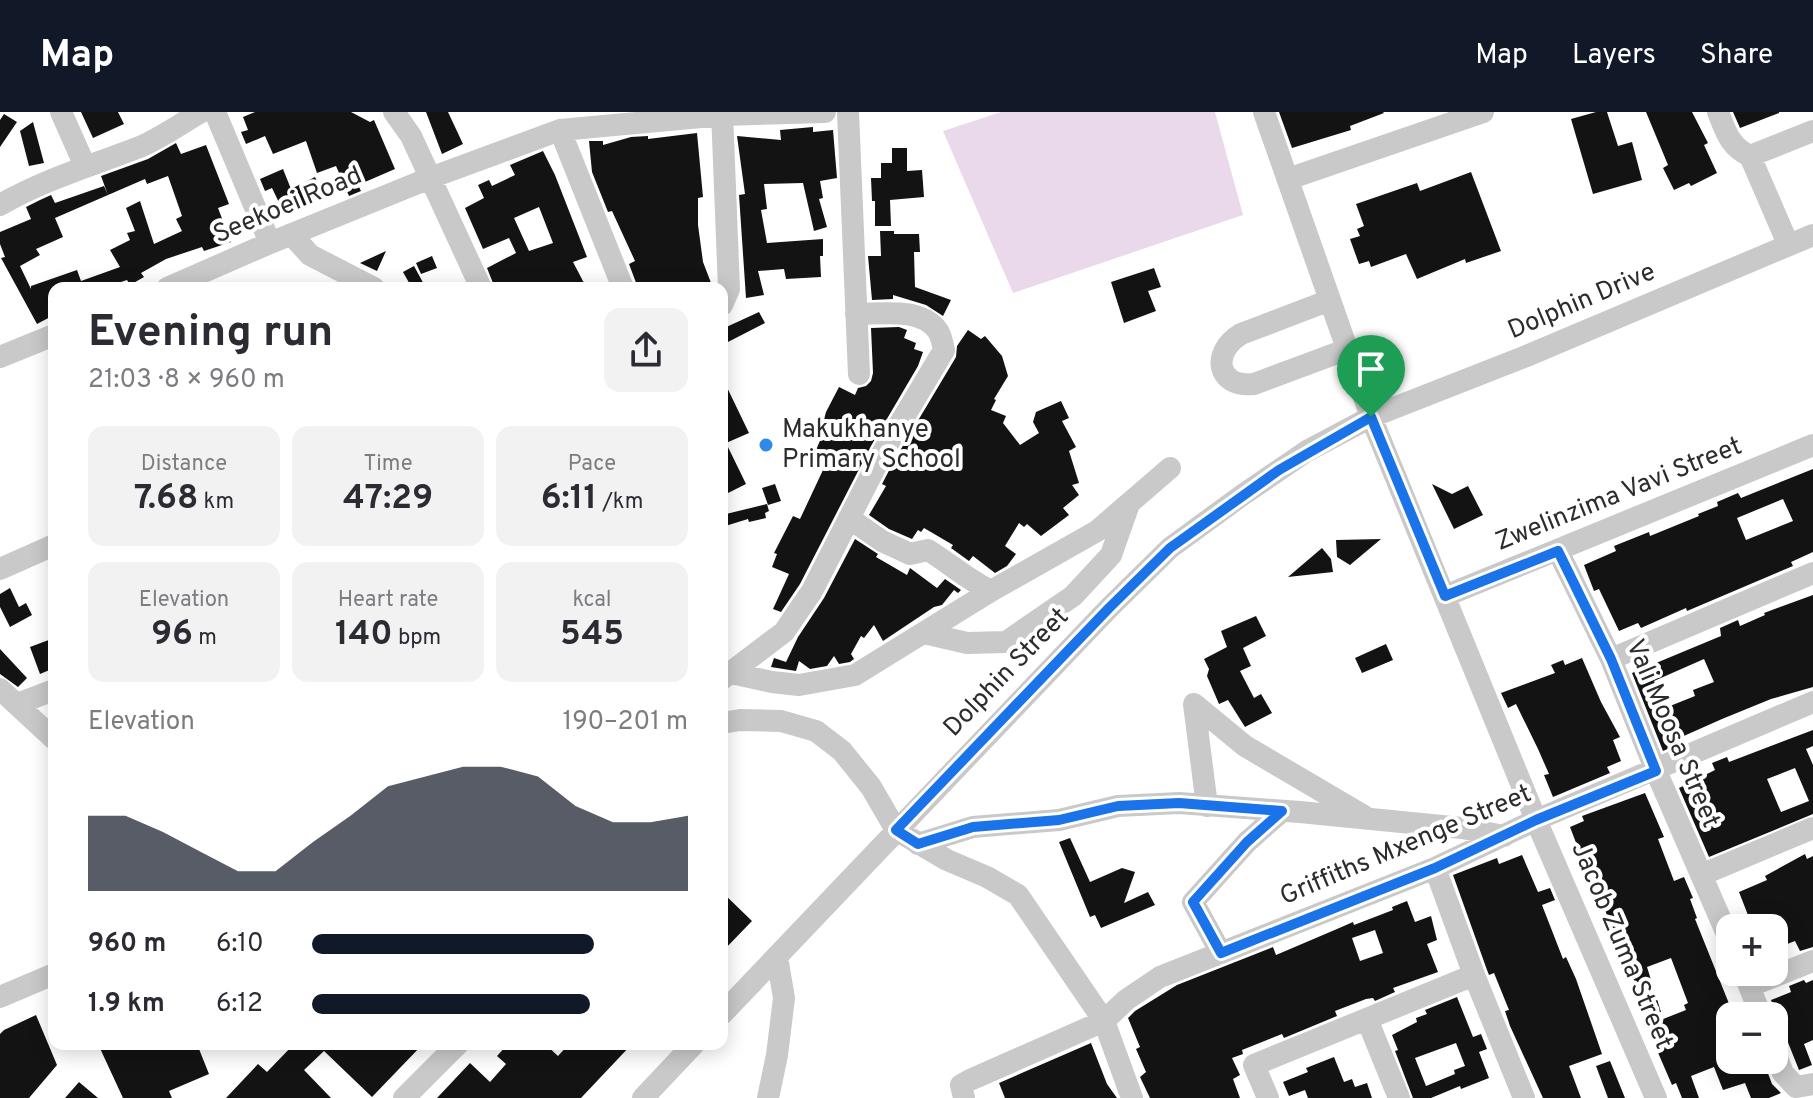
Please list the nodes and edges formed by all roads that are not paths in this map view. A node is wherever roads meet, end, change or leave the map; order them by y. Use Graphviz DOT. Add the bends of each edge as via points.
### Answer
graph roads {
  1 [pos="61,112"];
  2 [pos="201,112"];
  3 [pos="215,112"];
  4 [pos="394,112"];
  5 [pos="825,112"];
  6 [pos="848,112"];
  7 [pos="1264,112"];
  8 [pos="1483,112"];
  9 [pos="1718,112"];
  10 [pos="722,113"];
  11 [pos="560,130"];
  12 [pos="1813,131"];
  13 [pos="1750,156"];
  14 [pos="85,166"];
  15 [pos="430,178"];
  16 [pos="1288,179"];
  17 [pos="0,205"];
  18 [pos="291,234"];
  19 [pos="1813,235"];
  20 [pos="270,243"];
  21 [pos="1788,244"];
  22 [pos="181,282"];
  23 [pos="362,282"];
  24 [pos="478,282"];
  25 [pos="621,282"];
  26 [pos="728,291"];
  27 [pos="1330,300"];
  28 [pos="856,314"];
  29 [pos="48,337"];
  30 [pos="1348,349"];
  31 [pos="0,357"];
  32 [pos="859,374"];
  33 [pos="1371,417"];
  34 [pos="1813,445"];
  35 [pos="1170,468"];
  36 [pos="1129,503"];
  37 [pos="849,518"];
  38 [pos="48,548"];
  39 [pos="1558,551"];
  40 [pos="0,569"];
  41 [pos="1813,573"];
  42 [pos="991,591"];
  43 [pos="1445,596"];
  44 [pos="924,633"];
  45 [pos="1611,659"];
  46 [pos="728,675"];
  47 [pos="728,676"];
  48 [pos="48,691"];
  49 [pos="8,696"];
  50 [pos="1813,702"];
  51 [pos="728,722"];
  52 [pos="48,733"];
  53 [pos="1656,771"];
  54 [pos="1207,806"];
  55 [pos="1282,811"];
  56 [pos="1369,819"];
  57 [pos="1536,820"];
  58 [pos="1813,828"];
  59 [pos="896,830"];
  60 [pos="1504,836"];
  61 [pos="918,844"];
  62 [pos="1435,868"];
  63 [pos="1701,875"];
  64 [pos="1718,914"];
  65 [pos="1221,953"];
  66 [pos="777,957"];
  67 [pos="1813,961"];
  68 [pos="1788,968"];
  69 [pos="1474,975"];
  70 [pos="48,977"];
  71 [pos="0,997"];
  72 [pos="728,1008"];
  73 [pos="1367,1019"];
  74 [pos="1104,1021"];
  75 [pos="452,1050"];
  76 [pos="688,1050"];
  77 [pos="1784,1074"];
  78 [pos="1813,1084"];
  79 [pos="404,1098"];
  80 [pos="643,1098"];
  81 [pos="768,1098"];
  82 [pos="964,1098"];
  83 [pos="1132,1098"];
  84 [pos="1268,1098"];
  85 [pos="1399,1098"];
  86 [pos="1524,1098"];
  87 [pos="1656,1098"];
  1 -- 14 [label="street"];
  2 -- 14 [label="street" via="145,145"];
  3 -- 20 [label="street"];
  4 -- 15 [label="street"];
  5 -- 10 [label="street, Seekoei Road"];
  6 -- 28 [label="street"];
  7 -- 16 [label="street, Jacob Zuma Street"];
  8 -- 16 [label="street"];
  9 -- 13 [label="street" via="1728,139"];
  10 -- 11 [label="street, Seekoei Road"];
  10 -- 26 [label="street"];
  11 -- 15 [label="street, Seekoei Road"];
  11 -- 25 [label="street"];
  12 -- 13 [label="street"];
  13 -- 21 [label="street"];
  14 -- 17 [label="street"];
  15 -- 18 [label="street, Seekoei Road"];
  15 -- 24 [label="street"];
  16 -- 27 [label="street, Jacob Zuma Street"];
  18 -- 20 [label="street, Seekoei Road"];
  18 -- 23 [label="street" via="310,255"];
  19 -- 21 [label="street, Dolphin Drive"];
  20 -- 22 [label="street, Seekoei Road"];
  21 -- 33 [label="street, Dolphin Drive"];
  27 -- 30 [label="street, Jacob Zuma Street"];
  27 -- 30 [label="street" via="1241,334 1229,341 1220,363 1230,379 1254,384"];
  28 -- 32 [label="street"];
  28 -- 37 [label="street" via="922,318 939,332 944,350"];
  29 -- 31 [label="street"];
  30 -- 33 [label="street, Jacob Zuma Street"];
  33 -- 43 [label="street, Jacob Zuma Street"];
  33 -- 59 [label="street, Dolphin Street" via="1279,470 1170,548"];
  34 -- 39 [label="street, Zwelinzima Vavi Street"];
  35 -- 36 [label="street"];
  36 -- 42 [label="street" via="1097,531"];
  36 -- 44 [label="street" via="1111,555 1073,596 1030,627 1006,642 967,643"];
  37 -- 42 [label="street" via="910,554 928,550"];
  37 -- 46 [label="street" via="812,591 784,632"];
  38 -- 40 [label="street"];
  39 -- 43 [label="street, Zwelinzima Vavi Street"];
  39 -- 45 [label="street, Vali Moosa Street"];
  41 -- 45 [label="street"];
  42 -- 44 [label="street"];
  43 -- 57 [label="street, Jacob Zuma Street"];
  44 -- 47 [label="street" via="855,675 799,685"];
  45 -- 53 [label="street, Vali Moosa Street"];
  48 -- 49 [label="street"];
  49 -- 52 [label="street"];
  50 -- 53 [label="street, Griffiths Mxenge Street"];
  51 -- 59 [label="street" via="781,721 816,731 842,751"];
  53 -- 57 [label="street, Griffiths Mxenge Street"];
  53 -- 63 [label="street, Vali Moosa Street"];
  54 -- 55 [label="street"];
  54 -- 56 [label="street" via="1194,704 1245,746"];
  54 -- 61 [label="street" via="1118,806 1059,820 973,827"];
  55 -- 56 [label="street"];
  55 -- 65 [label="street" via="1193,902"];
  56 -- 60 [label="street"];
  57 -- 60 [label="street, Griffiths Mxenge Street"];
  57 -- 87 [label="street, Jacob Zuma Street"];
  58 -- 63 [label="street"];
  59 -- 61 [label="street"];
  59 -- 66 [label="street, Dolphin Street"];
  60 -- 62 [label="street, Griffiths Mxenge Street"];
  61 -- 74 [label="street" via="1018,895"];
  62 -- 65 [label="street, Griffiths Mxenge Street"];
  62 -- 69 [label="street"];
  63 -- 64 [label="street, Vali Moosa Street"];
  65 -- 74 [label="street, Griffiths Mxenge Street" via="1160,977"];
  66 -- 72 [label="street, Dolphin Street"];
  66 -- 81 [label="street" via="784,998"];
  67 -- 68 [label="street"];
  69 -- 73 [label="street"];
  69 -- 86 [label="street"];
  70 -- 71 [label="street"];
  73 -- 84 [label="street" via="1254,1065"];
  73 -- 85 [label="street"];
  74 -- 82 [label="street, Griffiths Mxenge Street" via="970,1080 961,1085"];
  74 -- 83 [label="street"];
  75 -- 79 [label="street"];
  76 -- 80 [label="street"];
  77 -- 78 [label="street" via="1796,1087"];
}
